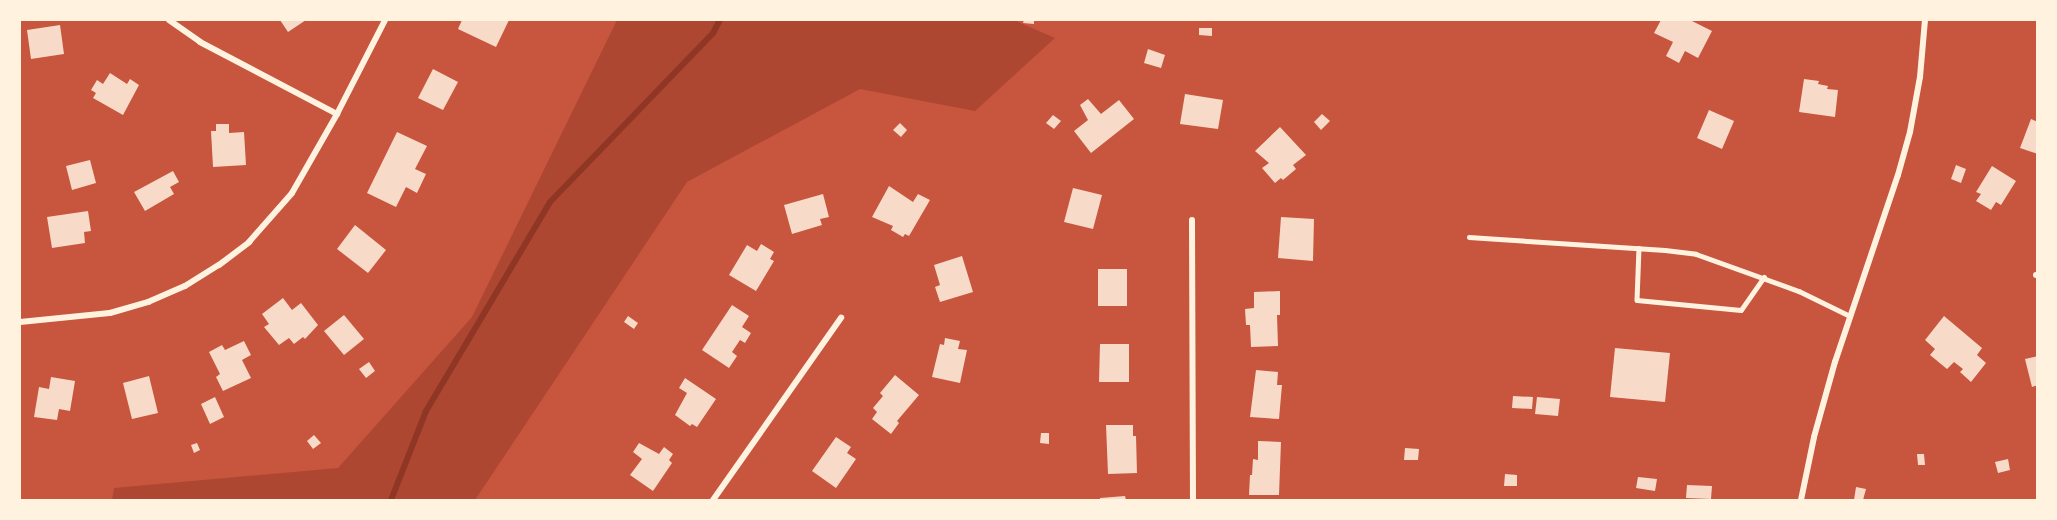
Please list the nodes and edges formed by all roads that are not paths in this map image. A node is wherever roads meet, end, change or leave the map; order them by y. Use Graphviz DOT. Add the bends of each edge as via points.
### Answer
graph roads {
  1 [pos="169,20"];
  2 [pos="384,20"];
  3 [pos="1925,20"];
  4 [pos="337,114"];
  5 [pos="1192,220"];
  6 [pos="1469,237"];
  7 [pos="1639,248"];
  8 [pos="1764,277"];
  9 [pos="1850,316"];
  10 [pos="841,318"];
  11 [pos="20,322"];
  12 [pos="713,501"];
  13 [pos="1193,501"];
  14 [pos="1801,501"];
  1 -- 4 [label="street" via="200,42"];
  2 -- 4 [label="street"];
  3 -- 9 [label="street" via="1910,132"];
  4 -- 11 [label="street" via="292,193 249,242 219,265 185,286 110,313"];
  5 -- 13 [label="street"];
  6 -- 7 [label="lane"];
  7 -- 8 [label="lane" via="1696,254"];
  7 -- 8 [label="lane" via="1637,300 1741,310"];
  8 -- 9 [label="lane"];
  9 -- 14 [label="street" via="1814,437"];
  10 -- 12 [label="street"];
}
